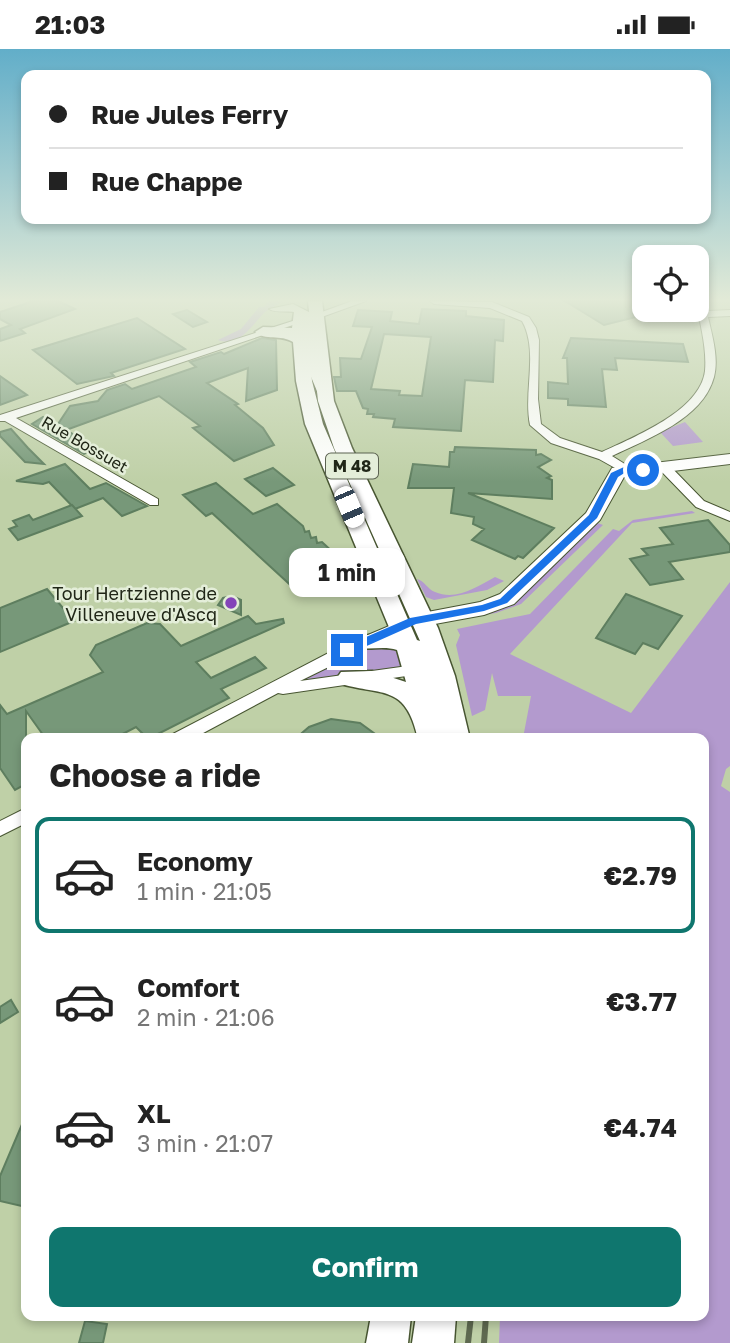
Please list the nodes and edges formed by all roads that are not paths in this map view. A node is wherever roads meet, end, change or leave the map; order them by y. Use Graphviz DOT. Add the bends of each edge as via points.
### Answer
graph roads {
  1 [pos="174,361"];
  2 [pos="303,361"];
  3 [pos="317,361"];
  4 [pos="533,361"];
  5 [pos="709,361"];
  6 [pos="4,418"];
  7 [pos="603,456"];
  8 [pos="730,459"];
  9 [pos="665,468"];
  10 [pos="624,469"];
  11 [pos="153,502"];
  12 [pos="730,517"];
  13 [pos="411,627"];
  14 [pos="363,642"];
  15 [pos="427,667"];
  16 [pos="349,678"];
  17 [pos="245,704"];
  18 [pos="426,713"];
  19 [pos="189,733"];
  20 [pos="430,733"];
  21 [pos="443,733"];
  22 [pos="454,733"];
  23 [pos="21,818"];
  24 [pos="0,829"];
  25 [pos="390,1321"];
  26 [pos="435,1321"];
  27 [pos="387,1343"];
  28 [pos="433,1343"];
  1 -- 6 [label="street"];
  2 -- 13 [label="main road, M 48" via="308,404 338,482"];
  3 -- 13 [label="main road, M 48" via="326,401"];
  4 -- 7 [label="street" via="536,425 559,442"];
  5 -- 7 [label="street" via="708,379 684,412"];
  6 -- 11 [label="street, Rue Bossuet"];
  7 -- 10 [label="street"];
  8 -- 9 [label="main road"];
  9 -- 10 [label="main road"];
  9 -- 12 [label="street" via="700,504"];
  10 -- 13 [label="main road" via="613,477 593,516 507,599"];
  13 -- 14 [label="main road"];
  13 -- 15 [label="main road"];
  14 -- 17 [label="street"];
  15 -- 16 [label="street"];
  15 -- 18 [label="main road"];
  15 -- 21 [label="main road"];
  15 -- 22 [label="main road"];
  16 -- 17 [label="street" via="288,688"];
  16 -- 18 [label="main road" via="398,687"];
  17 -- 19 [label="street"];
  18 -- 20 [label="main road"];
  23 -- 24 [label="street"];
  25 -- 27 [label="main road"];
  26 -- 28 [label="main road"];
}
